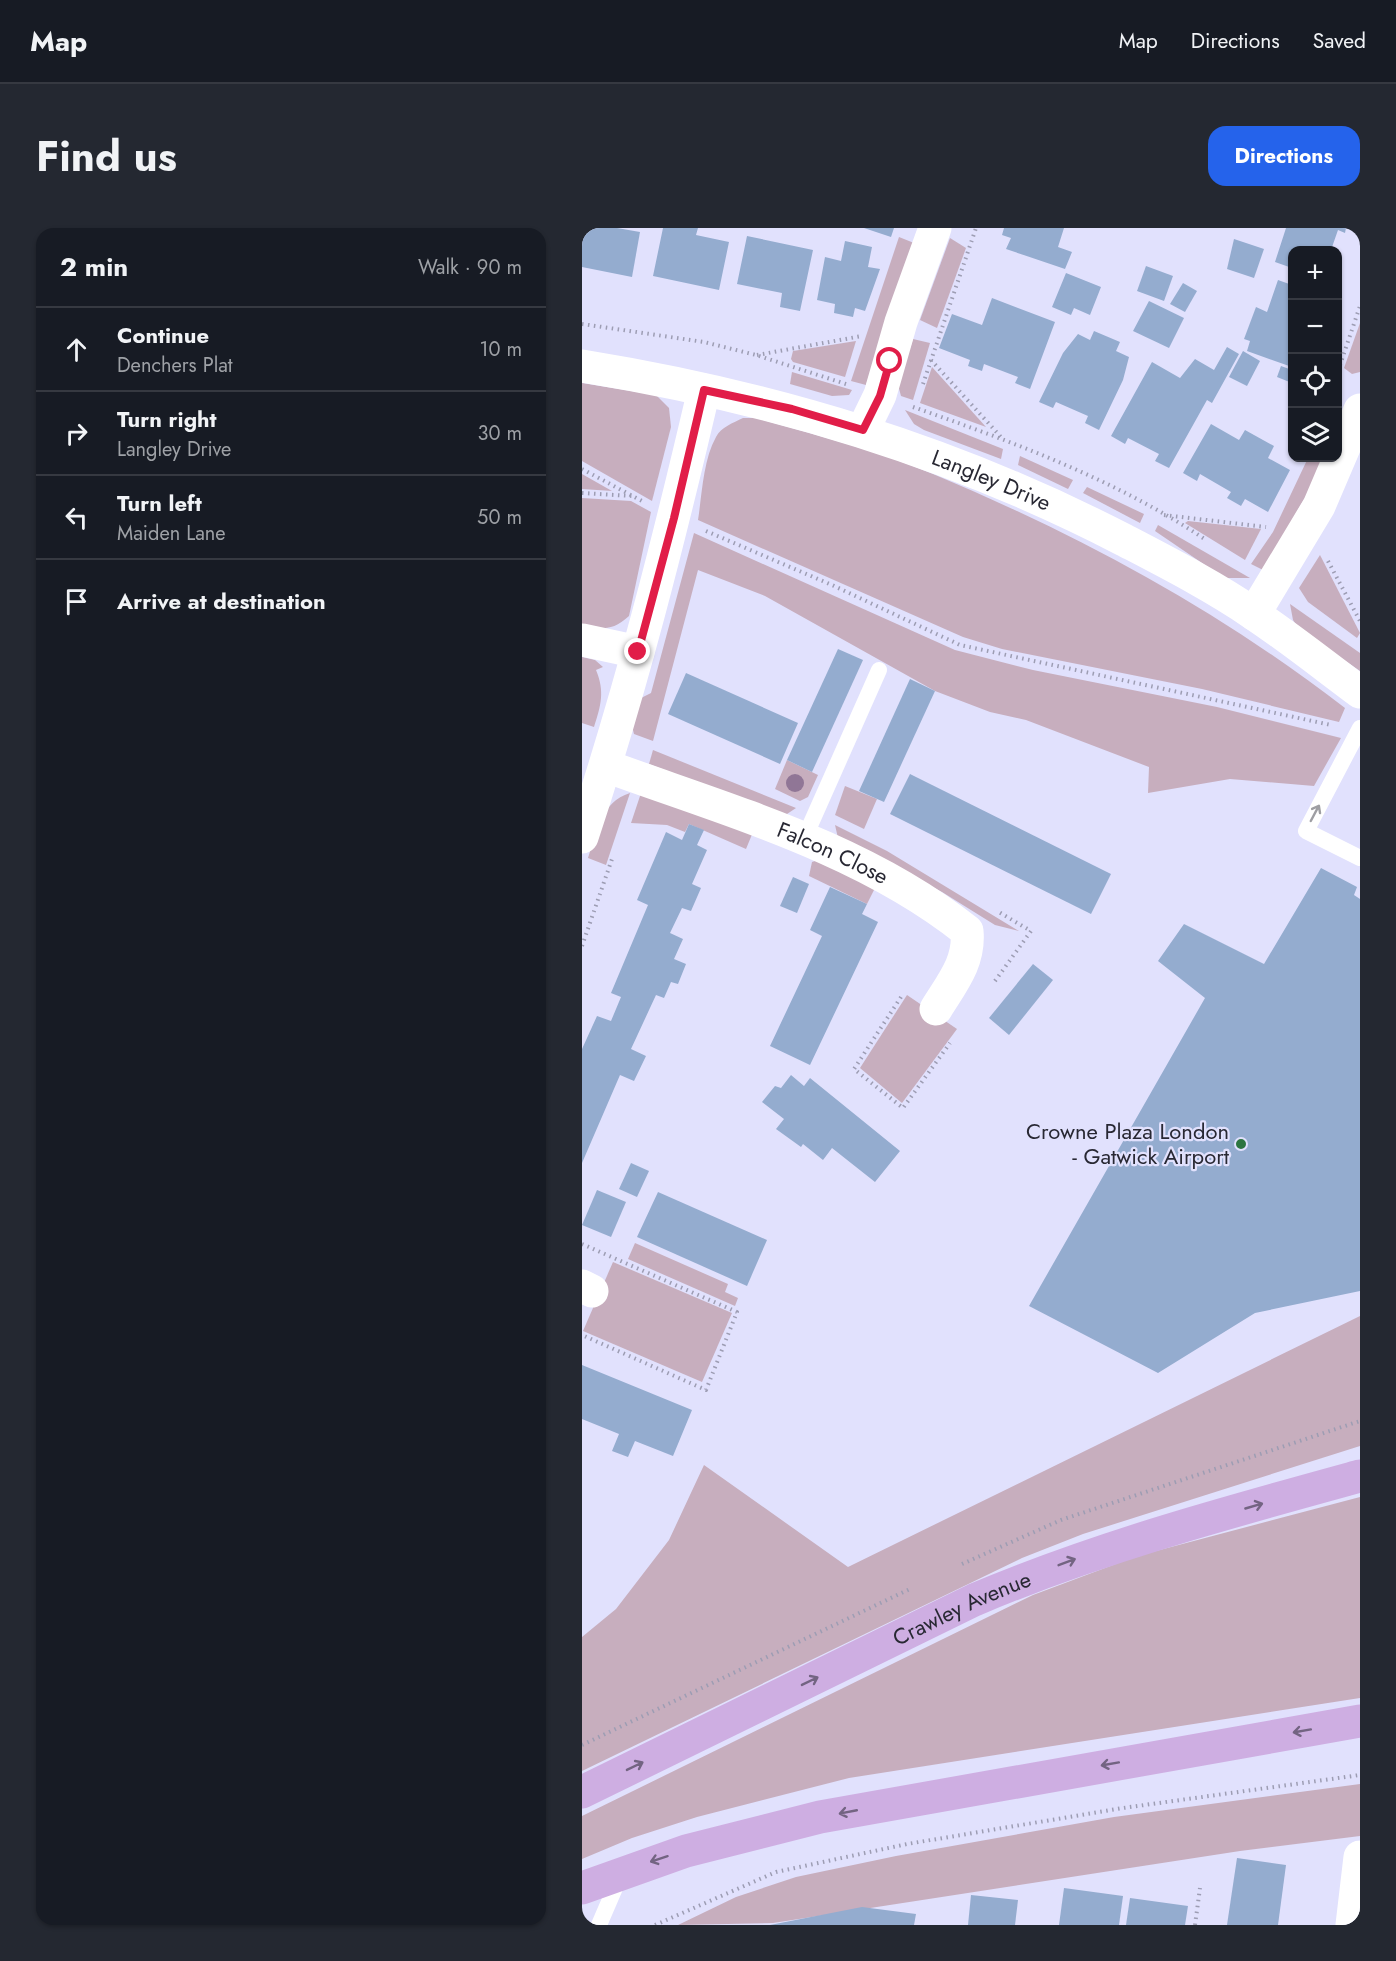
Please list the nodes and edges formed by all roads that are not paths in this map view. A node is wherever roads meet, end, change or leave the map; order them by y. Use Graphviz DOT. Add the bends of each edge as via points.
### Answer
graph roads {
  1 [pos="935,228"];
  2 [pos="582,366"];
  3 [pos="704,390"];
  4 [pos="1360,410"];
  5 [pos="863,430"];
  6 [pos="1254,614"];
  7 [pos="582,640"];
  8 [pos="638,652"];
  9 [pos="879,670"];
  10 [pos="1360,692"];
  11 [pos="1359,730"];
  12 [pos="606,766"];
  13 [pos="582,837"];
  14 [pos="804,839"];
  15 [pos="1360,858"];
  16 [pos="936,1009"];
  17 [pos="1360,1476"];
  18 [pos="1360,1720"];
  19 [pos="582,1792"];
  20 [pos="1360,1857"];
  21 [pos="622,1873"];
  22 [pos="582,1888"];
  23 [pos="599,1925"];
  24 [pos="1352,1925"];
  1 -- 5 [label="street" via="901,322 880,396"];
  2 -- 3 [label="street, Langley Drive"];
  3 -- 5 [label="street, Langley Drive" via="792,409"];
  3 -- 8 [label="street"];
  4 -- 6 [label="street" via="1308,523"];
  5 -- 6 [label="street, Langley Drive" via="1001,481 1063,509 1192,576"];
  6 -- 10 [label="street, Langley Drive"];
  7 -- 8 [label="street"];
  8 -- 12 [label="street"];
  9 -- 14 [label="lane"];
  15 -- 11 [label="lane, one-way" via="1306,831"];
  12 -- 13 [label="street"];
  12 -- 14 [label="street, Falcon Close"];
  14 -- 16 [label="street, Falcon Close" via="920,896 968,931 969,948 962,966"];
  19 -- 17 [label="main road, Crawley Avenue, one-way" via="974,1600 1035,1574 1129,1541"];
  18 -- 21 [label="main road, one-way" via="820,1817 686,1851"];
  20 -- 24 [label="street"];
  21 -- 22 [label="main road"];
  21 -- 23 [label="lane"];
}
